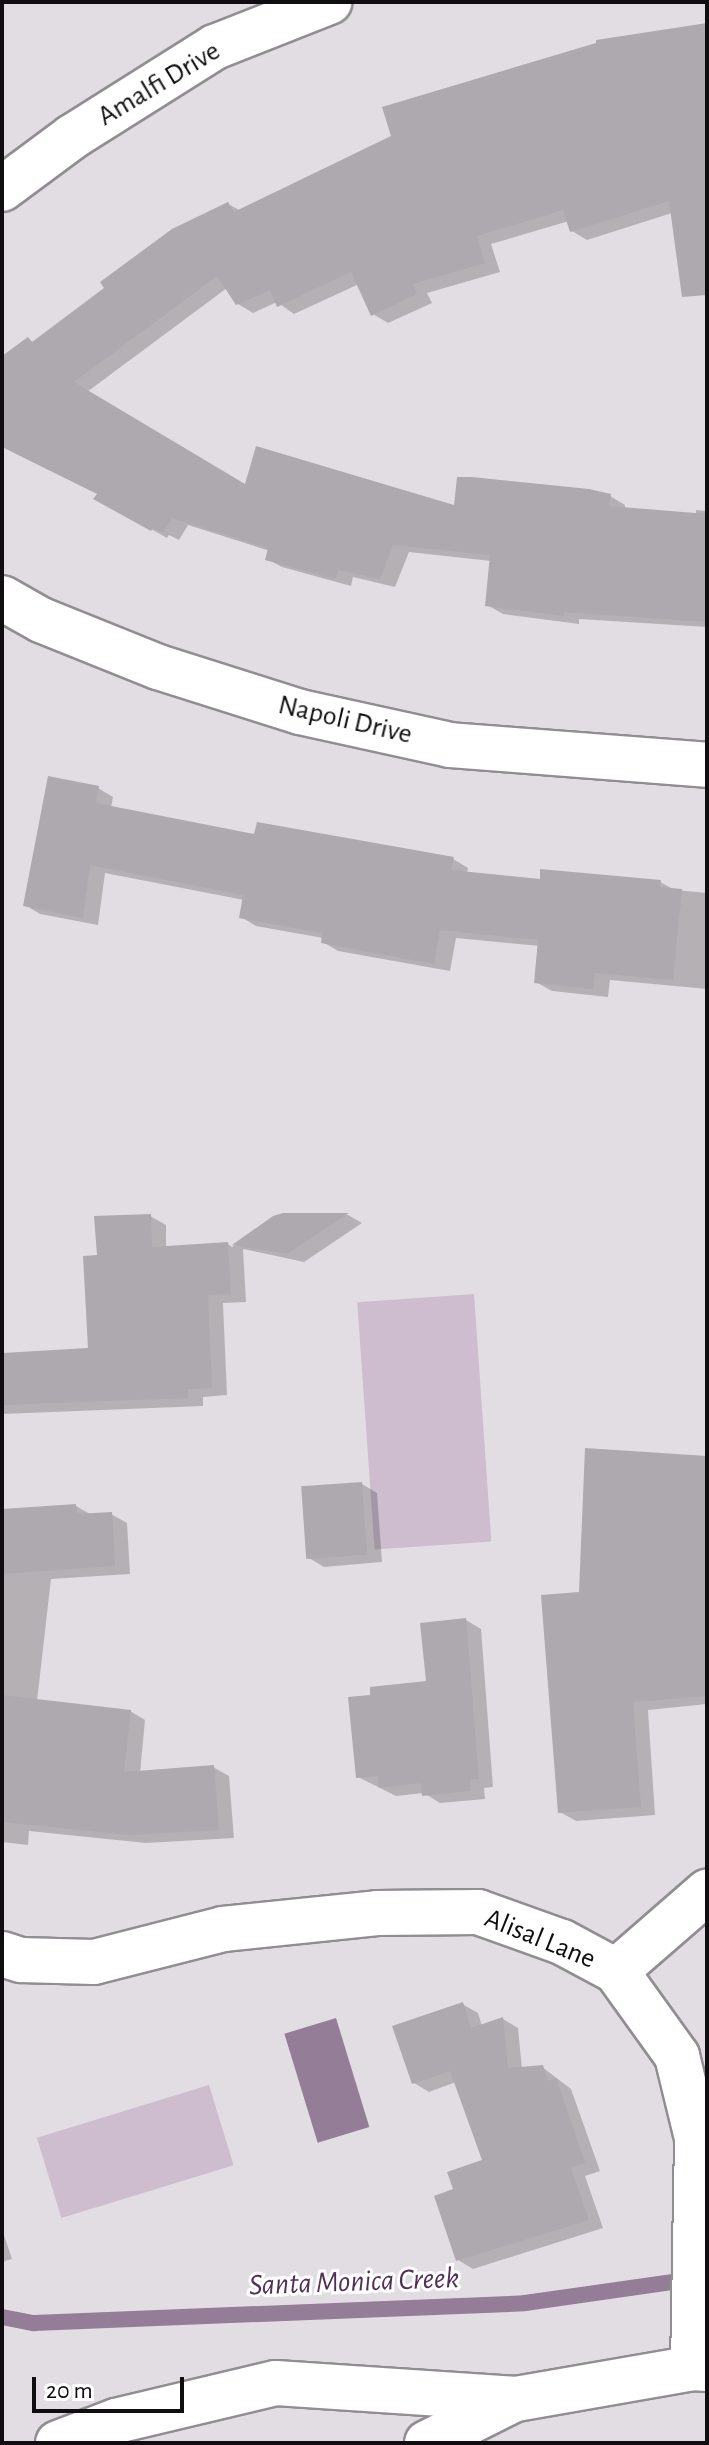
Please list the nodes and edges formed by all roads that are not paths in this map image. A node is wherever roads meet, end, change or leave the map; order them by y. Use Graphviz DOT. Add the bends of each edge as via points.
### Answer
graph roads {
  1 [pos="329,2"];
  2 [pos="2,189"];
  3 [pos="2,598"];
  4 [pos="707,765"];
  5 [pos="707,1892"];
  6 [pos="2,1954"];
  7 [pos="616,1971"];
  8 [pos="700,2368"];
  9 [pos="516,2399"];
  10 [pos="58,2443"];
  11 [pos="427,2443"];
  1 -- 2 [label="street, Amalfi Drive" via="215,47 84,129"];
  3 -- 4 [label="street, Napoli Drive" via="41,620 158,667 300,712 450,745"];
  5 -- 7 [label="street"];
  6 -- 7 [label="street, Alisal Lane" via="21,1960 94,1962 223,1929 377,1913 478,1912 562,1942"];
  7 -- 8 [label="street, Alisal Lane" via="677,2056 697,2138"];
  8 -- 9 [label="street"];
  9 -- 10 [label="street" via="276,2383 116,2421"];
  9 -- 11 [label="street"];
}
